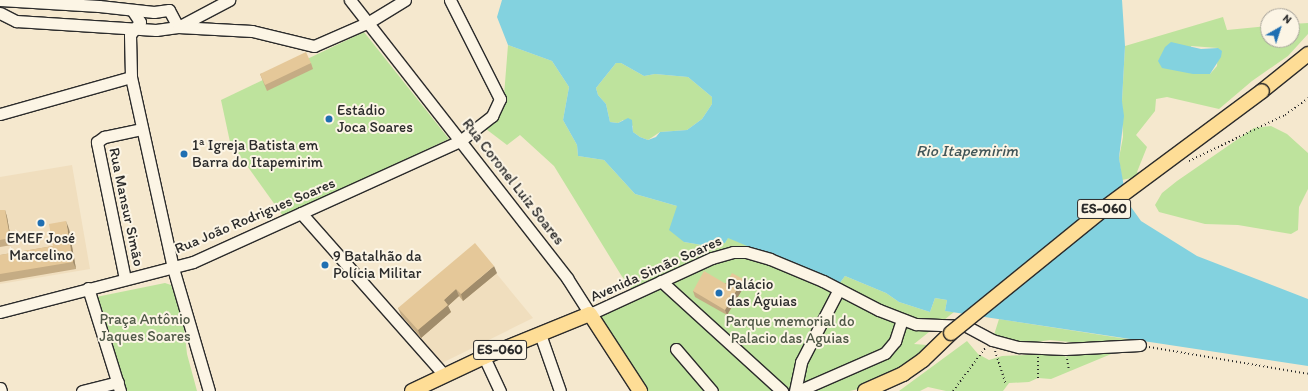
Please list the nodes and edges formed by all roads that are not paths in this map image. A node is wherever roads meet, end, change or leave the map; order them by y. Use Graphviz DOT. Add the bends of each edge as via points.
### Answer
graph roads {
  1 [pos="0,0"];
  2 [pos="229,0"];
  3 [pos="350,0"];
  4 [pos="405,0"];
  5 [pos="450,0"];
  6 [pos="34,2"];
  7 [pos="168,5"];
  8 [pos="132,10"];
  9 [pos="0,13"];
  10 [pos="368,22"];
  11 [pos="178,27"];
  12 [pos="138,28"];
  13 [pos="1308,54"];
  14 [pos="131,77"];
  15 [pos="0,114"];
  16 [pos="142,129"];
  17 [pos="460,141"];
  18 [pos="301,213"];
  19 [pos="173,268"];
  20 [pos="125,279"];
  21 [pos="661,281"];
  22 [pos="88,288"];
  23 [pos="839,289"];
  24 [pos="0,312"];
  25 [pos="590,314"];
  26 [pos="902,320"];
  27 [pos="540,334"];
  28 [pos="1140,345"];
  29 [pos="676,349"];
  30 [pos="484,357"];
  31 [pos="445,376"];
  32 [pos="119,386"];
  33 [pos="0,388"];
  34 [pos="1,391"];
  35 [pos="82,391"];
  36 [pos="209,391"];
  37 [pos="412,391"];
  38 [pos="500,391"];
  39 [pos="560,391"];
  40 [pos="640,391"];
  41 [pos="712,391"];
  42 [pos="782,391"];
  43 [pos="795,391"];
  44 [pos="798,391"];
  45 [pos="865,391"];
  1 -- 6 [label="street"];
  2 -- 11 [label="street"];
  3 -- 10 [label="street, Rua Coronel Luiz Soares"];
  4 -- 10 [label="street"];
  5 -- 17 [label="street, Rua João Rodrigues Soares" via="495,85 499,103 492,116"];
  6 -- 8 [label="street"];
  7 -- 8 [label="street" via="154,12"];
  7 -- 11 [label="street"];
  8 -- 12 [label="street" via="140,22"];
  9 -- 12 [label="street" via="16,21"];
  10 -- 11 [label="street" via="314,46 252,31"];
  10 -- 17 [label="street, Rua Coronel Luiz Soares"];
  11 -- 12 [label="street" via="156,30"];
  12 -- 14 [label="street" via="130,36"];
  13 -- 45 [label="main road, ES-060, bridge" via="1106,207 951,333 923,360 903,374"];
  14 -- 15 [label="street"];
  14 -- 16 [label="street"];
  16 -- 19 [label="street"];
  16 -- 20 [label="street, Rua Mansur Simão" via="104,137 97,142"];
  17 -- 18 [label="street, Rua João Rodrigues Soares"];
  17 -- 25 [label="street, Rua Coronel Luiz Soares" via="567,278"];
  18 -- 19 [label="street, Rua João Rodrigues Soares" via="200,259"];
  18 -- 31 [label="street"];
  19 -- 20 [label="street, Rua João Rodrigues Soares"];
  19 -- 36 [label="street"];
  20 -- 22 [label="street, Rua João Rodrigues Soares"];
  21 -- 23 [label="street, Avenida Simão Soares" via="733,252 757,254"];
  21 -- 25 [label="street, Avenida Simão Soares"];
  21 -- 42 [label="street"];
  22 -- 24 [label="street, Rua João Rodrigues Soares"];
  22 -- 32 [label="street"];
  23 -- 26 [label="street, Avenida Simão Soares"];
  23 -- 43 [label="street" via="801,362"];
  25 -- 27 [label="main road, ES-060"];
  25 -- 40 [label="main road, Rua Coronel Luiz Soares"];
  26 -- 28 [label="street, Avenida Simão Soares" via="916,324 966,326 1010,346 1038,348"];
  26 -- 44 [label="street" via="895,341 885,353"];
  27 -- 30 [label="main road, ES-060"];
  27 -- 39 [label="street"];
  29 -- 41 [label="street"];
  30 -- 31 [label="main road, ES-060"];
  30 -- 38 [label="street"];
  31 -- 37 [label="main road, ES-060"];
  32 -- 35 [label="street"];
  33 -- 34 [label="street"];
}
